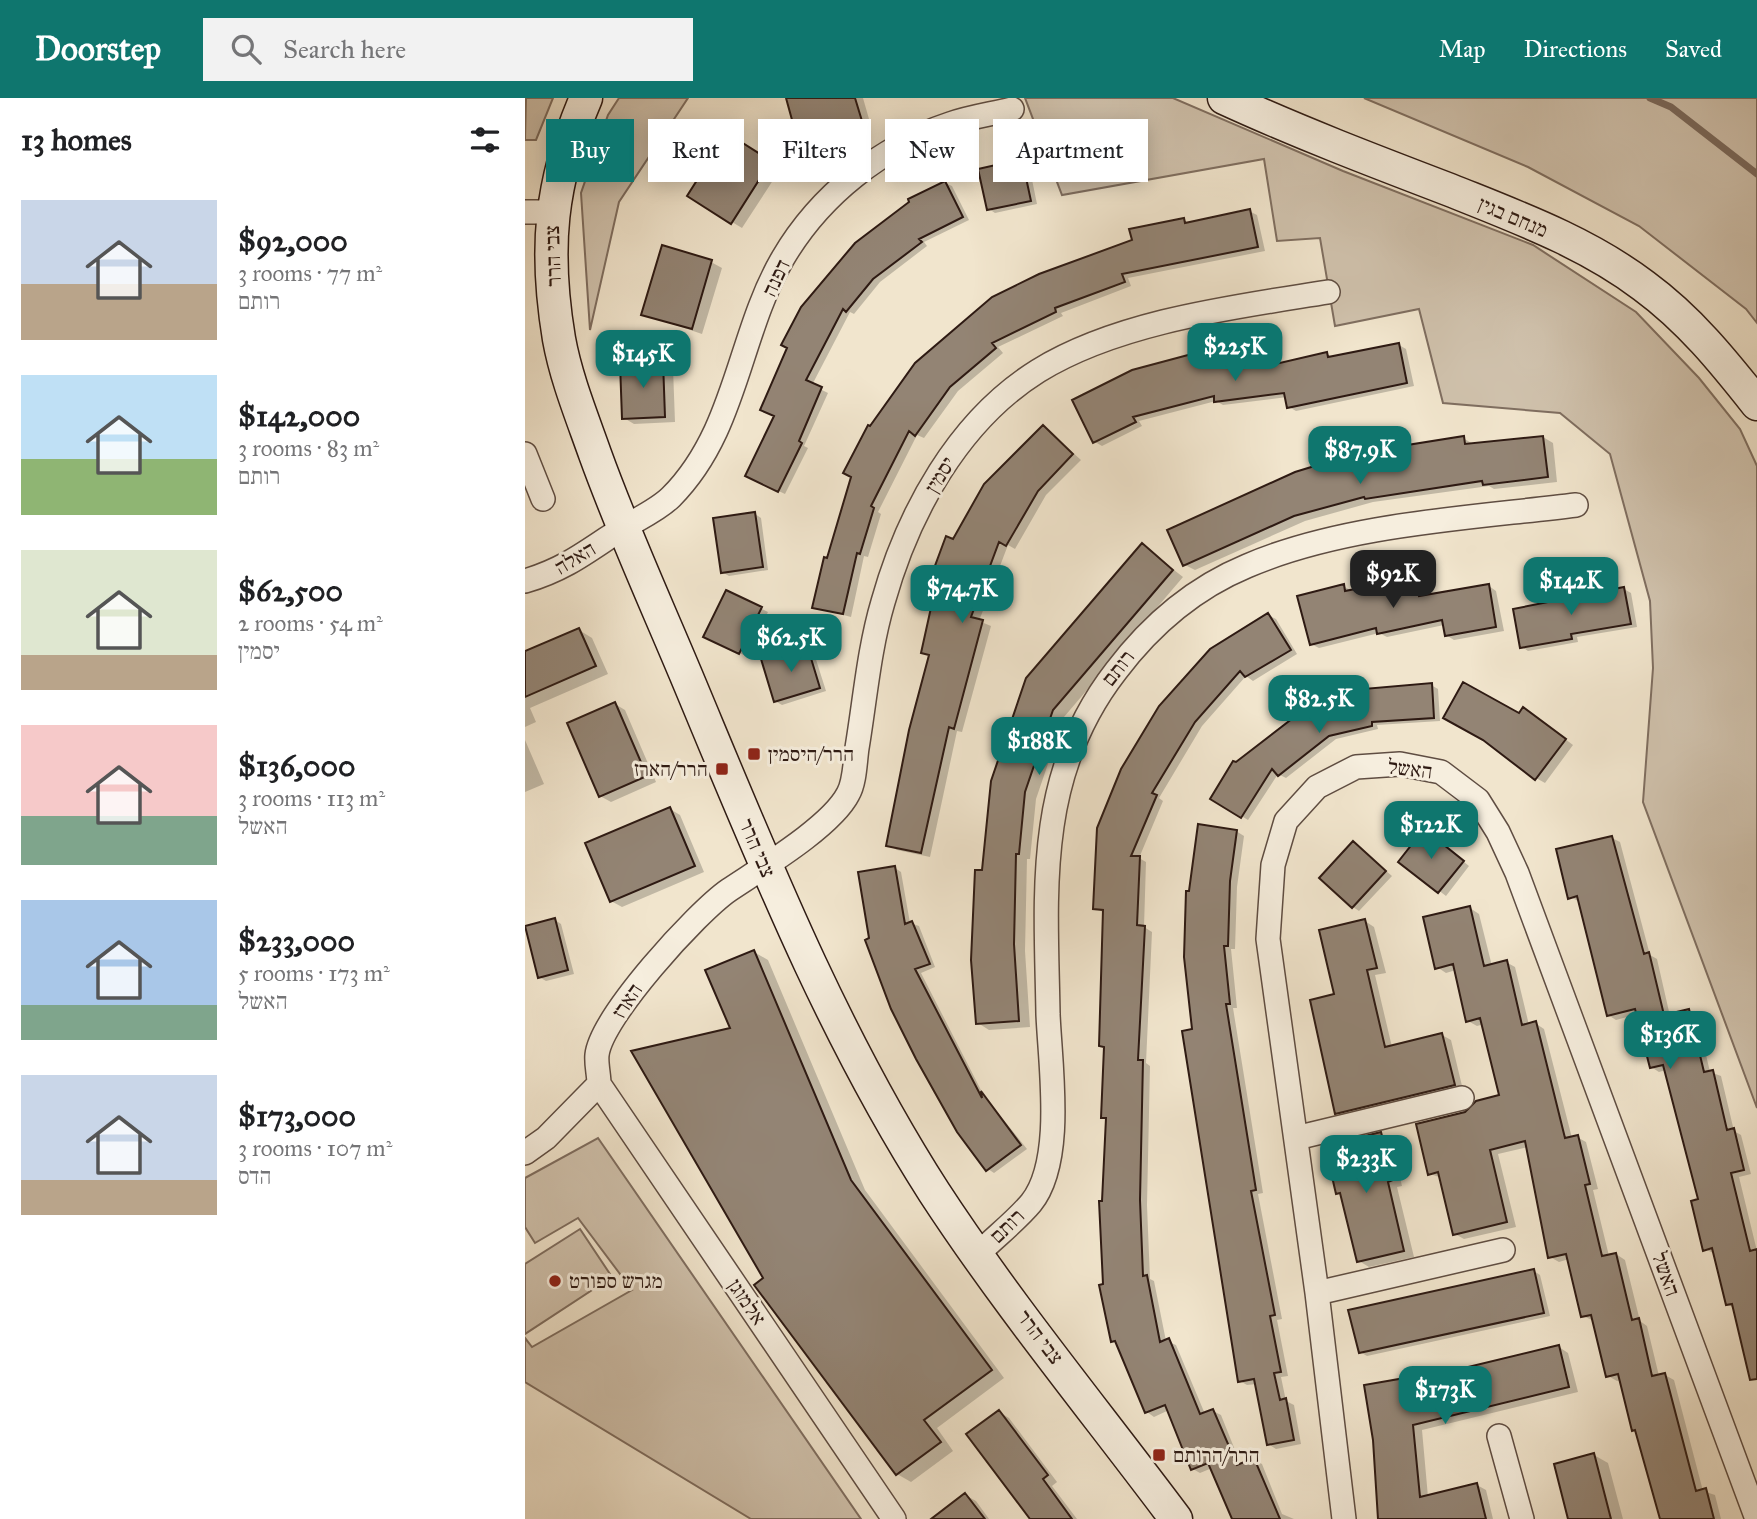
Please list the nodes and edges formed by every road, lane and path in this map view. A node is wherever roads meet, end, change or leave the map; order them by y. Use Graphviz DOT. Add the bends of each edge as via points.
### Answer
graph roads {
  1 [pos="586,98"];
  2 [pos="1224,98"];
  3 [pos="1012,109"];
  4 [pos="539,212"];
  5 [pos="1328,292"];
  6 [pos="1757,404"];
  7 [pos="525,454"];
  8 [pos="543,499"];
  9 [pos="1576,505"];
  10 [pos="622,528"];
  11 [pos="525,581"];
  12 [pos="764,867"];
  13 [pos="599,1084"];
  14 [pos="1462,1098"];
  15 [pos="1296,1138"];
  16 [pos="525,1153"];
  17 [pos="1503,1250"];
  18 [pos="978,1254"];
  19 [pos="1317,1293"];
  20 [pos="1499,1436"];
  21 [pos="894,1519"];
  22 [pos="1176,1519"];
  23 [pos="1344,1519"];
  24 [pos="1522,1519"];
  25 [pos="1757,1519"];
  1 -- 4 [label="street, צבי הרר"];
  2 -- 6 [label="street, מנחם בגין" via="1584,247 1644,286 1706,340"];
  3 -- 10 [label="street, דפנה" via="950,124 888,152 851,178 813,217 783,258 752,331 724,419 702,460 670,498"];
  4 -- 10 [label="street, צבי הרר" via="560,342"];
  5 -- 12 [label="street, יסמין" via="1214,310 1113,337 1039,371 982,415 940,469 883,602 849,794 817,828"];
  7 -- 8 [label="street"];
  9 -- 18 [label="street, רותם" via="1391,528 1314,545 1248,566 1190,597 1140,639 1096,696 1069,752 1052,825 1045,904 1051,1131 1047,1171 1032,1202"];
  10 -- 11 [label="street, האלה" via="556,572"];
  10 -- 12 [label="street, צבי הרר"];
  12 -- 13 [label="street, הארז" via="725,893 623,1000 597,1053"];
  12 -- 18 [label="street, צבי הרר" via="877,1096"];
  13 -- 16 [label="street" via="547,1138"];
  13 -- 21 [label="street, אלמוגן"];
  14 -- 15 [label="street"];
  15 -- 19 [label="street, האשל"];
  15 -- 25 [label="street, האשל" via="1268,939 1273,864 1286,821 1317,787 1356,767 1400,764 1441,772 1478,800 1517,873"];
  17 -- 19 [label="street"];
  18 -- 22 [label="street, צבי הרר"];
  19 -- 23 [label="street, האשל"];
  20 -- 24 [label="street"];
}
